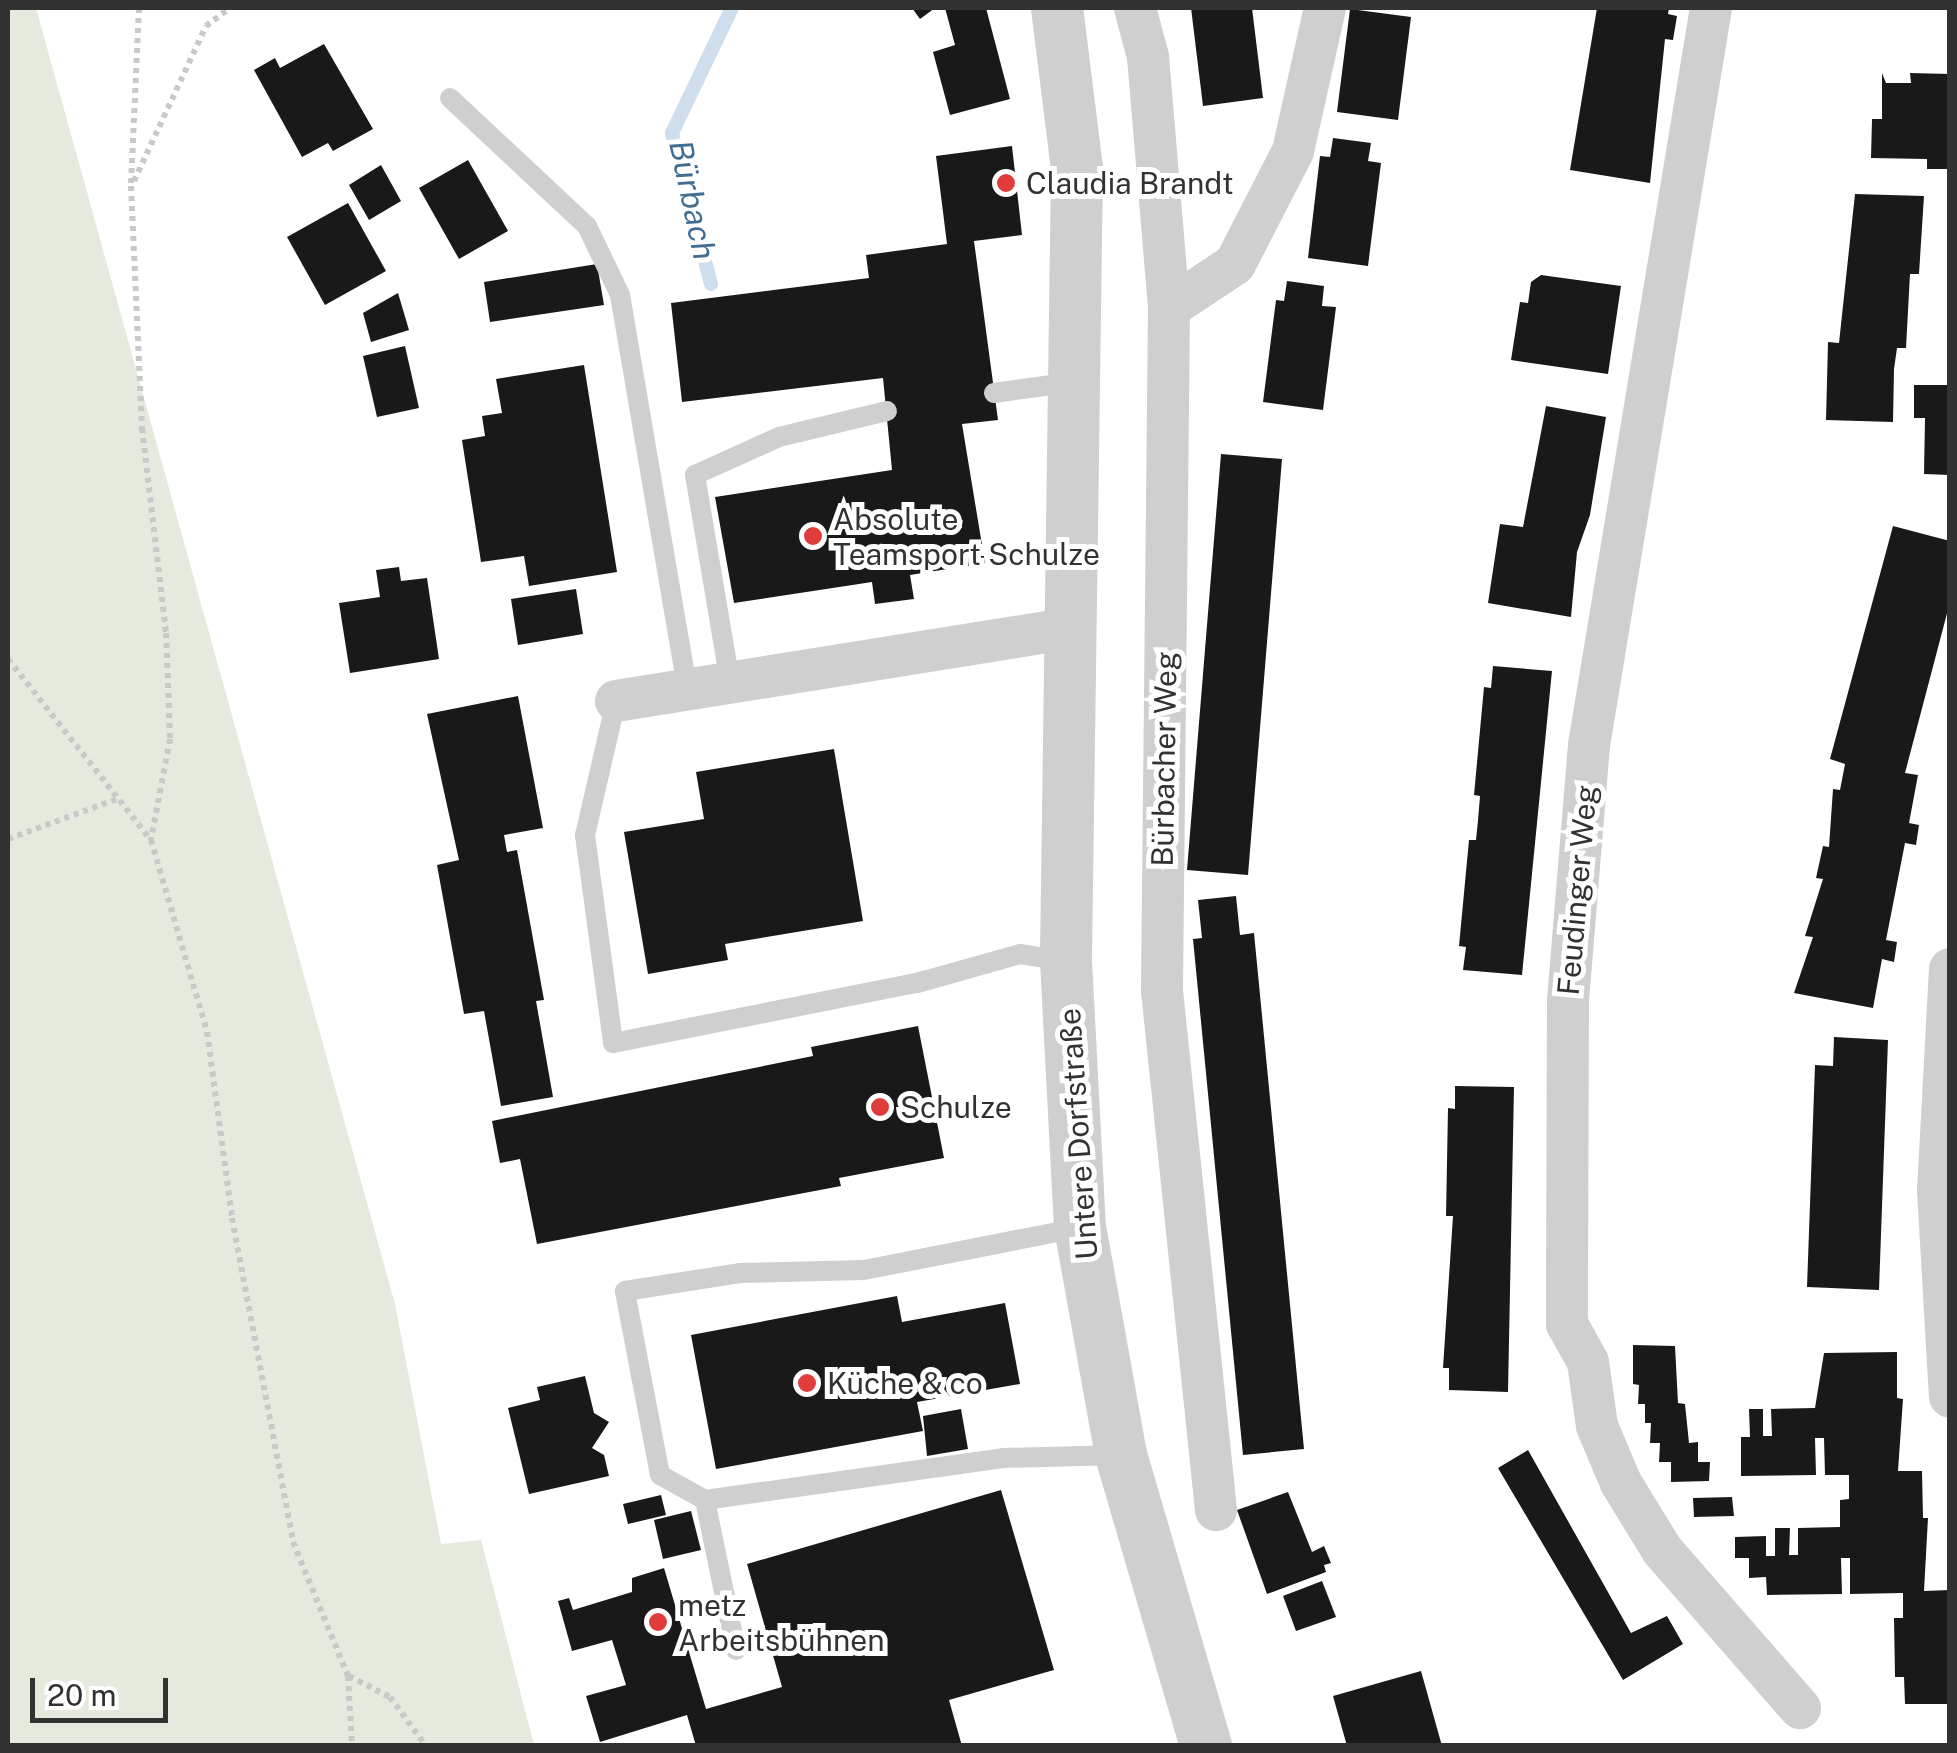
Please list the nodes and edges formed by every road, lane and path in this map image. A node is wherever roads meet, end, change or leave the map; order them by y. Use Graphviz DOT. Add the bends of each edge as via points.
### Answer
graph roads {
  1 [pos="138,8"];
  2 [pos="230,8"];
  3 [pos="1057,8"];
  4 [pos="1135,8"];
  5 [pos="1325,8"];
  6 [pos="1711,8"];
  7 [pos="450,98"];
  8 [pos="131,186"];
  9 [pos="1169,308"];
  10 [pos="1076,382"];
  11 [pos="994,393"];
  12 [pos="887,411"];
  13 [pos="1072,628"];
  14 [pos="8,659"];
  15 [pos="730,682"];
  16 [pos="687,688"];
  17 [pos="616,701"];
  18 [pos="117,798"];
  19 [pos="8,839"];
  20 [pos="152,840"];
  21 [pos="1066,962"];
  22 [pos="1950,969"];
  23 [pos="1080,1227"];
  24 [pos="1950,1398"];
  25 [pos="1121,1456"];
  26 [pos="705,1500"];
  27 [pos="1216,1510"];
  28 [pos="736,1650"];
  29 [pos="348,1676"];
  30 [pos="1800,1708"];
  31 [pos="352,1746"];
  32 [pos="426,1746"];
  33 [pos="1206,1746"];
  1 -- 8 [label="path"];
  2 -- 8 [label="path" via="206,26"];
  3 -- 10 [label="street, Untere Dorfstraße" via="1076,169"];
  4 -- 9 [label="street, Bürbacher Weg" via="1148,57"];
  5 -- 9 [label="street" via="1293,151 1235,264"];
  6 -- 30 [label="street, Feudinger Weg" via="1589,745 1568,1002 1567,1324 1588,1362 1598,1426 1631,1500 1662,1550"];
  7 -- 16 [label="lane" via="587,226 620,295"];
  8 -- 20 [label="path" via="142,428 166,632 170,739"];
  9 -- 27 [label="street, Bürbacher Weg" via="1162,991"];
  10 -- 11 [label="lane"];
  10 -- 13 [label="street, Untere Dorfstraße"];
  12 -- 15 [label="lane" via="778,437 695,474"];
  13 -- 15 [label="street"];
  13 -- 21 [label="street, Untere Dorfstraße"];
  14 -- 18 [label="path"];
  15 -- 16 [label="street"];
  16 -- 17 [label="street"];
  17 -- 21 [label="lane" via="585,835 614,1043 917,983 1020,954"];
  18 -- 19 [label="path"];
  18 -- 20 [label="path"];
  20 -- 29 [label="path" via="207,1032 232,1218 293,1542"];
  21 -- 23 [label="street, Untere Dorfstraße"];
  22 -- 24 [label="street" via="1938,1190"];
  23 -- 25 [label="street, Untere Dorfstraße"];
  23 -- 26 [label="lane" via="864,1270 740,1273 625,1291 660,1475"];
  25 -- 26 [label="lane" via="1004,1458"];
  25 -- 33 [label="street, Untere Dorfstraße"];
  26 -- 28 [label="lane"];
  29 -- 31 [label="path"];
  29 -- 32 [label="path" via="390,1697"];
}
